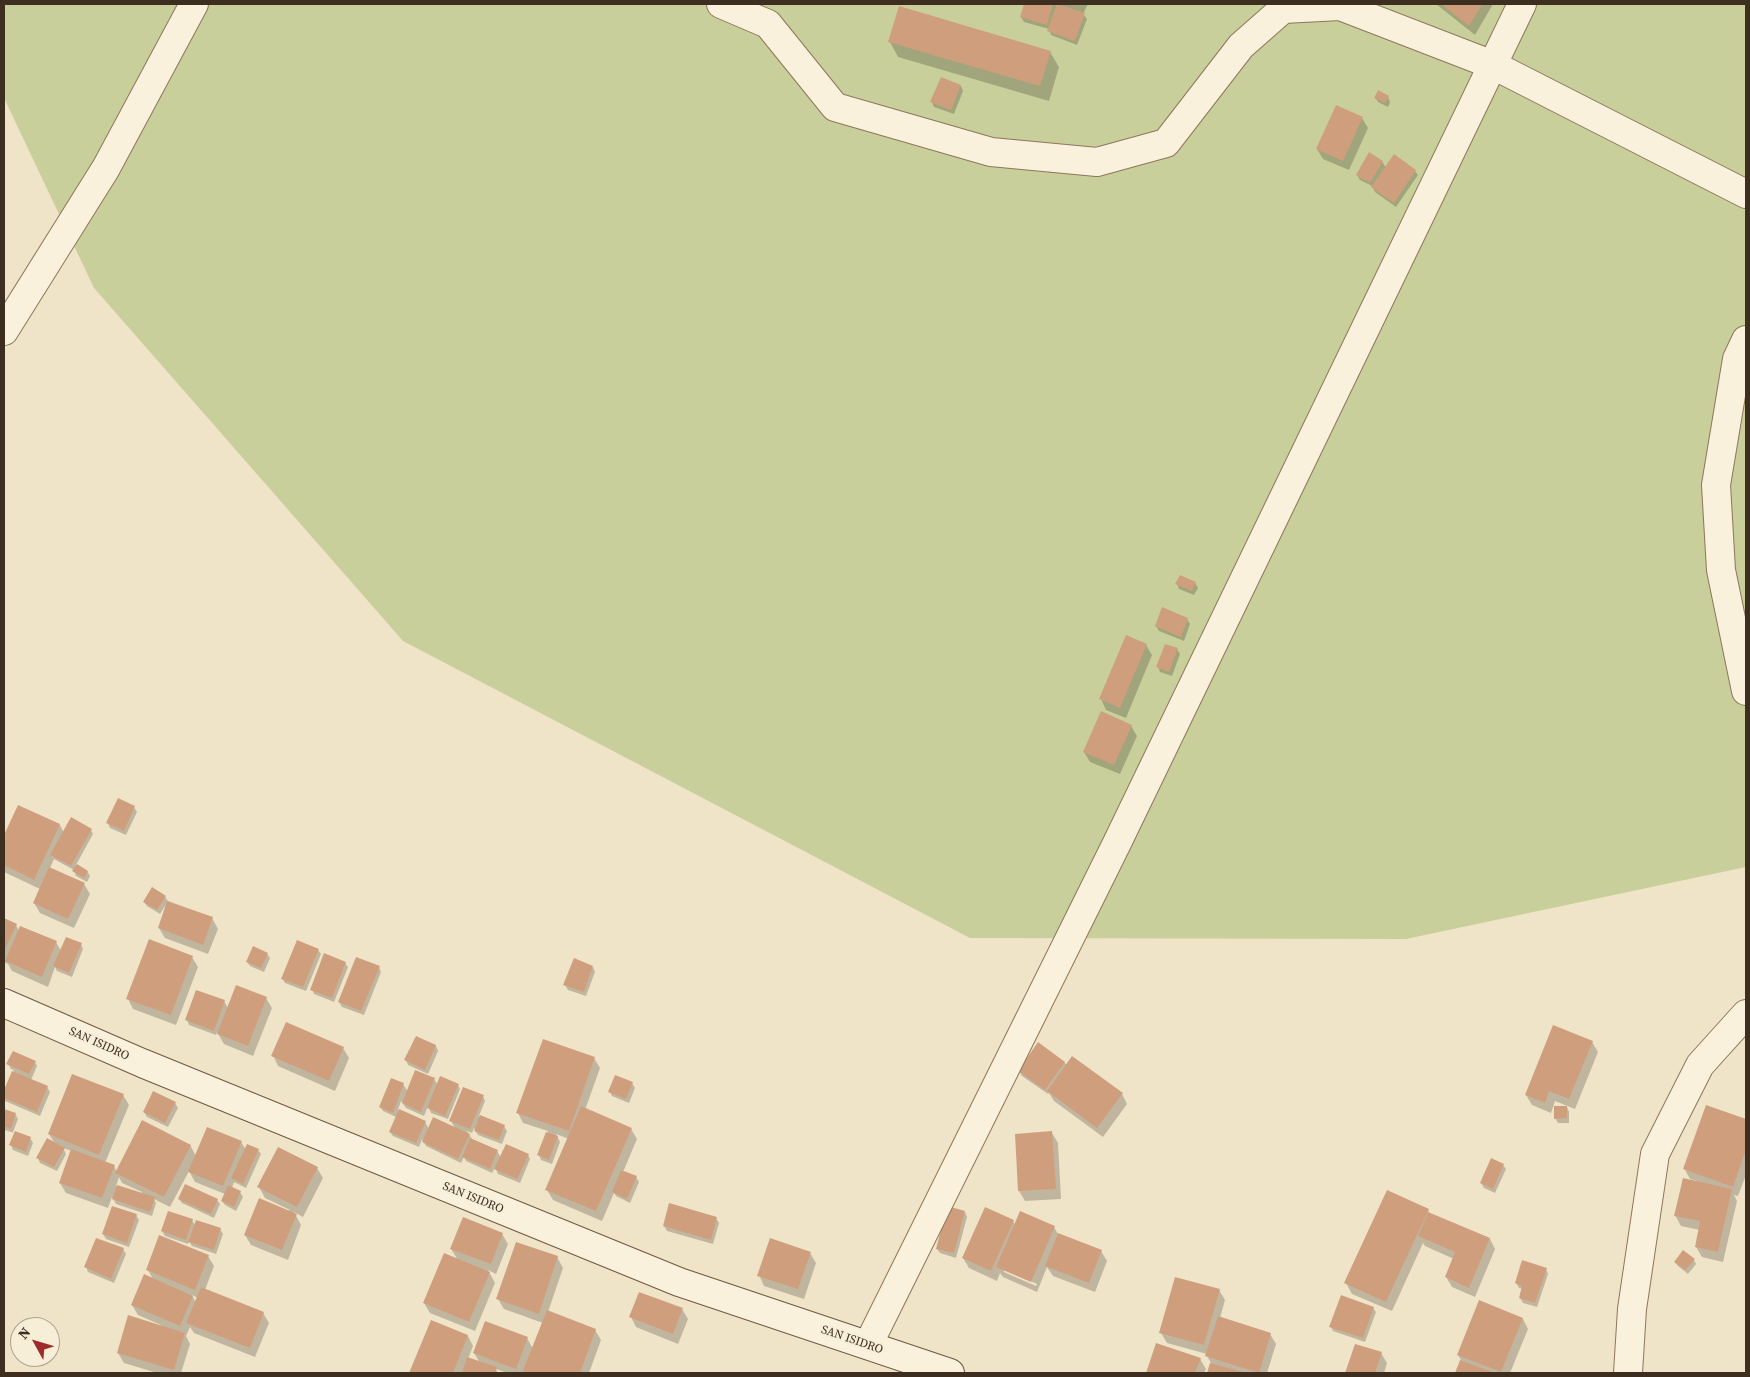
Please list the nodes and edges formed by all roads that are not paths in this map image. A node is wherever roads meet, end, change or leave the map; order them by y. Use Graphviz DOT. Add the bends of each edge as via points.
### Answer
graph roads {
  1 [pos="194,4"];
  2 [pos="721,4"];
  3 [pos="1522,4"];
  4 [pos="1493,65"];
  5 [pos="1746,194"];
  6 [pos="4,331"];
  7 [pos="1746,340"];
  8 [pos="1746,691"];
  9 [pos="4,1002"];
  10 [pos="1746,1014"];
  11 [pos="868,1345"];
  12 [pos="950,1373"];
  13 [pos="1628,1373"];
  1 -- 6 [label="street" via="106,168"];
  2 -- 4 [label="street" via="768,24 835,108 991,152 1097,162 1166,143 1241,46 1283,9 1340,6"];
  3 -- 4 [label="street"];
  4 -- 5 [label="street"];
  4 -- 11 [label="street" via="1117,843"];
  7 -- 8 [label="street" via="1738,359 1716,485 1721,570"];
  9 -- 11 [label="street, SAN ISIDRO" via="142,1063 679,1282"];
  10 -- 13 [label="street" via="1700,1065 1655,1154 1632,1309"];
  11 -- 12 [label="street, SAN ISIDRO"];
}
